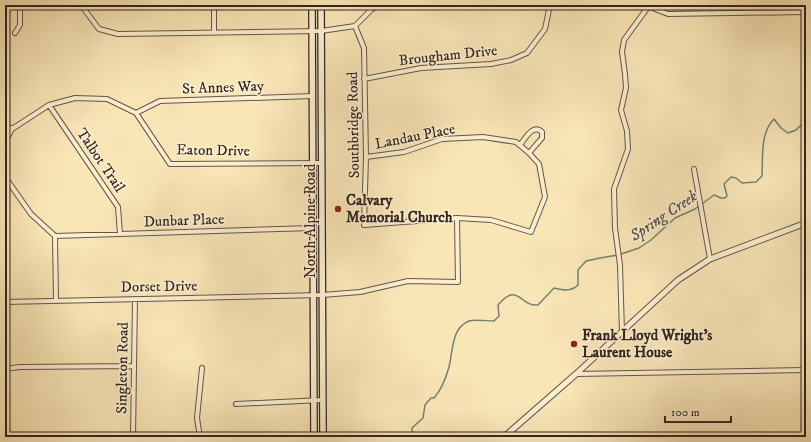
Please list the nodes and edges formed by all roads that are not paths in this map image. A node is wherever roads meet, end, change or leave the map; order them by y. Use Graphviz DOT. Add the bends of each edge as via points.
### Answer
graph roads {
  1 [pos="20,5"];
  2 [pos="81,5"];
  3 [pos="312,5"];
  4 [pos="321,5"];
  5 [pos="380,5"];
  6 [pos="550,5"];
  7 [pos="647,6"];
  8 [pos="214,10"];
  9 [pos="806,12"];
  10 [pos="355,26"];
  11 [pos="312,31"];
  12 [pos="321,31"];
  13 [pos="214,32"];
  14 [pos="15,33"];
  15 [pos="364,79"];
  16 [pos="313,96"];
  17 [pos="49,104"];
  18 [pos="136,113"];
  19 [pos="5,124"];
  20 [pos="12,129"];
  21 [pos="5,142"];
  22 [pos="520,145"];
  23 [pos="529,153"];
  24 [pos="366,157"];
  25 [pos="313,162"];
  26 [pos="321,163"];
  27 [pos="694,168"];
  28 [pos="5,177"];
  29 [pos="456,218"];
  30 [pos="806,223"];
  31 [pos="313,228"];
  32 [pos="120,234"];
  33 [pos="55,236"];
  34 [pos="710,259"];
  35 [pos="314,294"];
  36 [pos="322,295"];
  37 [pos="135,299"];
  38 [pos="56,301"];
  39 [pos="5,302"];
  40 [pos="622,332"];
  41 [pos="134,366"];
  42 [pos="202,368"];
  43 [pos="5,369"];
  44 [pos="806,370"];
  45 [pos="576,374"];
  46 [pos="314,400"];
  47 [pos="322,400"];
  48 [pos="236,404"];
  49 [pos="30,437"];
  50 [pos="133,437"];
  51 [pos="200,437"];
  52 [pos="314,437"];
  53 [pos="323,437"];
  54 [pos="504,437"];
  1 -- 14 [label="street" via="20,25"];
  2 -- 13 [label="street" via="99,29 118,34"];
  3 -- 11 [label="main road, North Alpine Road"];
  4 -- 12 [label="main road, North Alpine Road"];
  5 -- 10 [label="street" via="372,9"];
  6 -- 15 [label="street, Brougham Drive" via="545,29 527,53 511,60 491,64 422,68"];
  7 -- 9 [label="street" via="668,14"];
  7 -- 40 [label="street" via="624,40 622,52 626,88 621,110 627,131 628,149 614,189 614,228 620,265"];
  8 -- 13 [label="street"];
  10 -- 12 [label="street"];
  10 -- 15 [label="street, Southbridge Road" via="364,48"];
  11 -- 12 [label="street"];
  11 -- 13 [label="street"];
  11 -- 16 [label="main road, North Alpine Road"];
  12 -- 26 [label="main road, North Alpine Road"];
  15 -- 24 [label="street, Southbridge Road"];
  16 -- 18 [label="street, St Annes Way" via="160,101"];
  16 -- 25 [label="main road, North Alpine Road"];
  17 -- 18 [label="street" via="75,98 107,99"];
  17 -- 20 [label="street"];
  17 -- 32 [label="street, Talbot Trail" via="118,207"];
  18 -- 25 [label="street, Eaton Drive" via="170,164"];
  19 -- 20 [label="street"];
  20 -- 21 [label="street"];
  22 -- 23 [label="street"];
  22 -- 23 [label="street" via="531,131 541,130 542,138"];
  22 -- 24 [label="street, Landau Place" via="516,142 483,137 442,139 404,152"];
  23 -- 29 [label="street" via="539,164 545,197 531,232 491,220"];
  24 -- 29 [label="street, Southbridge Road" via="364,225"];
  25 -- 26 [label="street, Eaton Drive"];
  25 -- 31 [label="main road, North Alpine Road"];
  26 -- 36 [label="main road, North Alpine Road"];
  27 -- 34 [label="street"];
  28 -- 33 [label="street" via="31,214"];
  29 -- 36 [label="street, Dorset Drive" via="458,282 408,281 360,292"];
  30 -- 34 [label="street"];
  31 -- 32 [label="street, Dunbar Place"];
  31 -- 35 [label="main road, North Alpine Road"];
  32 -- 33 [label="street, Dunbar Place"];
  33 -- 38 [label="street"];
  34 -- 40 [label="street" via="678,280"];
  35 -- 36 [label="street, Dorset Drive"];
  35 -- 37 [label="street, Dorset Drive"];
  35 -- 46 [label="main road, North Alpine Road"];
  36 -- 47 [label="main road, North Alpine Road"];
  37 -- 38 [label="street, Dorset Drive"];
  37 -- 41 [label="street, Singleton Road"];
  38 -- 39 [label="street, Dorset Drive"];
  40 -- 45 [label="street"];
  41 -- 43 [label="street"];
  41 -- 50 [label="street, Singleton Road"];
  42 -- 51 [label="street" via="197,418"];
  44 -- 45 [label="street"];
  45 -- 54 [label="street"];
  46 -- 47 [label="street"];
  46 -- 48 [label="street"];
  46 -- 52 [label="main road, North Alpine Road"];
  47 -- 53 [label="main road, North Alpine Road"];
  49 -- 50 [label="street"];
}
